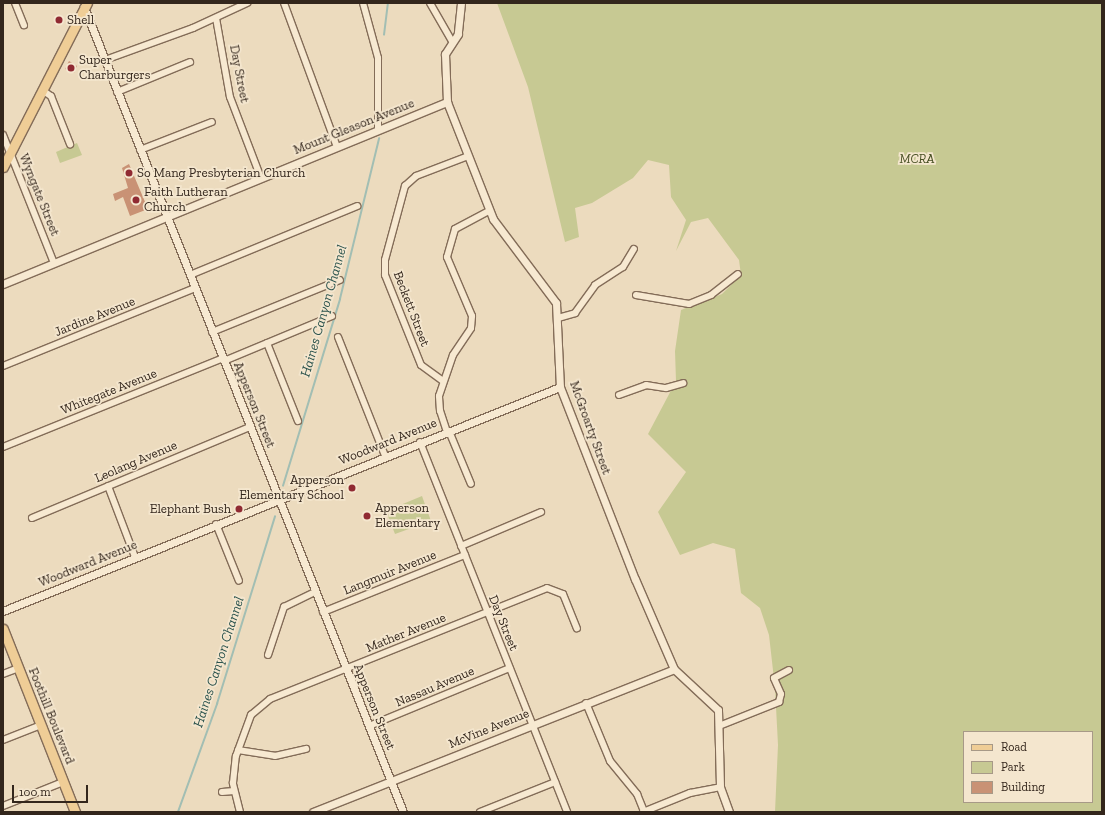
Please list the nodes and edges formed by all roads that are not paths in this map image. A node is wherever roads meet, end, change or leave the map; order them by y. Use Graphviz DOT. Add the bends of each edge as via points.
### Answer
graph roads {
  1 [pos="15,3"];
  2 [pos="247,3"];
  3 [pos="284,3"];
  4 [pos="363,3"];
  5 [pos="430,3"];
  6 [pos="461,3"];
  7 [pos="86,5"];
  8 [pos="216,18"];
  9 [pos="24,25"];
  10 [pos="453,43"];
  11 [pos="105,60"];
  12 [pos="190,62"];
  13 [pos="42,90"];
  14 [pos="117,92"];
  15 [pos="447,102"];
  16 [pos="212,122"];
  17 [pos="378,130"];
  18 [pos="3,135"];
  19 [pos="70,144"];
  20 [pos="337,147"];
  21 [pos="140,150"];
  22 [pos="10,153"];
  23 [pos="468,156"];
  24 [pos="3,167"];
  25 [pos="262,178"];
  26 [pos="357,206"];
  27 [pos="489,211"];
  28 [pos="165,217"];
  29 [pos="634,250"];
  30 [pos="54,263"];
  31 [pos="738,274"];
  32 [pos="190,275"];
  33 [pos="340,280"];
  34 [pos="3,284"];
  35 [pos="195,288"];
  36 [pos="636,295"];
  37 [pos="332,316"];
  38 [pos="558,318"];
  39 [pos="212,332"];
  40 [pos="338,337"];
  41 [pos="266,342"];
  42 [pos="223,360"];
  43 [pos="3,366"];
  44 [pos="443,381"];
  45 [pos="683,383"];
  46 [pos="560,387"];
  47 [pos="619,395"];
  48 [pos="298,421"];
  49 [pos="250,427"];
  50 [pos="448,431"];
  51 [pos="420,442"];
  52 [pos="3,447"];
  53 [pos="385,456"];
  54 [pos="471,484"];
  55 [pos="108,486"];
  56 [pos="278,499"];
  57 [pos="541,512"];
  58 [pos="32,518"];
  59 [pos="216,524"];
  60 [pos="461,546"];
  61 [pos="465,555"];
  62 [pos="136,557"];
  63 [pos="239,581"];
  64 [pos="315,592"];
  65 [pos="3,611"];
  66 [pos="323,612"];
  67 [pos="487,612"];
  68 [pos="3,628"];
  69 [pos="577,628"];
  70 [pos="268,655"];
  71 [pos="18,668"];
  72 [pos="346,668"];
  73 [pos="510,668"];
  74 [pos="674,669"];
  75 [pos="789,670"];
  76 [pos="3,674"];
  77 [pos="586,703"];
  78 [pos="532,724"];
  79 [pos="41,725"];
  80 [pos="369,726"];
  81 [pos="719,726"];
  82 [pos="3,740"];
  83 [pos="306,748"];
  84 [pos="238,750"];
  85 [pos="390,781"];
  86 [pos="63,782"];
  87 [pos="555,782"];
  88 [pos="720,787"];
  89 [pos="234,791"];
  90 [pos="222,792"];
  91 [pos="3,806"];
  92 [pos="75,812"];
  93 [pos="240,812"];
  94 [pos="313,812"];
  95 [pos="403,812"];
  96 [pos="480,812"];
  97 [pos="567,812"];
  98 [pos="644,812"];
  99 [pos="729,812"];
  1 -- 9 [label="street"];
  2 -- 8 [label="street"];
  3 -- 20 [label="street"];
  4 -- 17 [label="street" via="378,58"];
  5 -- 10 [label="street"];
  6 -- 10 [label="street, McGroarty Street"];
  7 -- 11 [label="street, Apperson Street"];
  7 -- 13 [label="main road"];
  8 -- 11 [label="street"];
  8 -- 25 [label="street, Day Street" via="230,97"];
  10 -- 15 [label="street, McGroarty Street" via="444,58 448,74"];
  11 -- 14 [label="street, Apperson Street"];
  12 -- 14 [label="street"];
  13 -- 19 [label="street" via="51,96"];
  13 -- 22 [label="main road"];
  14 -- 21 [label="street, Apperson Street"];
  15 -- 17 [label="street, Mount Gleason Avenue"];
  15 -- 23 [label="street, McGroarty Street"];
  16 -- 21 [label="street"];
  17 -- 20 [label="street, Mount Gleason Avenue"];
  18 -- 22 [label="street, Wyngate Street"];
  20 -- 25 [label="street, Mount Gleason Avenue"];
  21 -- 28 [label="street, Apperson Street"];
  22 -- 24 [label="main road"];
  22 -- 30 [label="street, Wyngate Street"];
  23 -- 27 [label="street, McGroarty Street"];
  23 -- 44 [label="street, Beckett Street" via="416,176 405,186 385,260 385,275 420,365"];
  25 -- 28 [label="street, Mount Gleason Avenue"];
  26 -- 32 [label="street"];
  27 -- 38 [label="street, McGroarty Street" via="503,235 552,294"];
  27 -- 44 [label="street" via="462,222 452,234 447,263 472,321"];
  28 -- 30 [label="street, Mount Gleason Avenue"];
  28 -- 32 [label="street, Apperson Street"];
  29 -- 38 [label="street" via="624,266 595,286 575,313"];
  30 -- 34 [label="street, Mount Gleason Avenue"];
  31 -- 36 [label="street" via="711,295 689,304"];
  32 -- 35 [label="street, Apperson Street"];
  33 -- 39 [label="street"];
  35 -- 39 [label="street, Apperson Street"];
  35 -- 43 [label="street, Jardine Avenue"];
  37 -- 41 [label="street, Whitegate Avenue"];
  38 -- 46 [label="street, McGroarty Street"];
  39 -- 42 [label="street, Apperson Street"];
  40 -- 53 [label="street"];
  41 -- 42 [label="street, Whitegate Avenue"];
  41 -- 48 [label="street"];
  42 -- 49 [label="street, Apperson Street"];
  42 -- 52 [label="street, Whitegate Avenue"];
  44 -- 50 [label="street" via="439,406"];
  45 -- 47 [label="street" via="666,388 646,385"];
  46 -- 50 [label="street, Woodward Avenue"];
  46 -- 74 [label="street, McGroarty Street"];
  49 -- 55 [label="street, Leolang Avenue"];
  49 -- 56 [label="street, Apperson Street"];
  50 -- 51 [label="street, Woodward Avenue"];
  50 -- 54 [label="street"];
  51 -- 53 [label="street, Woodward Avenue"];
  51 -- 60 [label="street, Day Street"];
  53 -- 56 [label="street, Woodward Avenue"];
  55 -- 58 [label="street, Leolang Avenue"];
  55 -- 62 [label="street"];
  56 -- 59 [label="street, Woodward Avenue"];
  56 -- 64 [label="street, Apperson Street"];
  57 -- 60 [label="street"];
  59 -- 62 [label="street, Woodward Avenue"];
  59 -- 63 [label="street"];
  60 -- 61 [label="street, Day Street"];
  61 -- 66 [label="street, Langmuir Avenue"];
  61 -- 67 [label="street, Day Street"];
  62 -- 65 [label="street, Woodward Avenue"];
  64 -- 66 [label="street, Apperson Street"];
  64 -- 70 [label="street" via="284,607"];
  66 -- 72 [label="street, Apperson Street"];
  67 -- 69 [label="street, Mather Avenue" via="547,588 558,590 565,598"];
  67 -- 72 [label="street, Mather Avenue"];
  67 -- 73 [label="street, Day Street"];
  68 -- 71 [label="main road, Foothill Boulevard"];
  71 -- 76 [label="street"];
  71 -- 79 [label="main road, Foothill Boulevard"];
  72 -- 80 [label="street, Apperson Street"];
  72 -- 84 [label="street, Mather Avenue" via="259,706 248,721"];
  73 -- 78 [label="street, Day Street"];
  73 -- 80 [label="street, Nassau Avenue"];
  74 -- 77 [label="street, McVine Avenue"];
  74 -- 81 [label="street, McGroarty Street" via="717,706"];
  75 -- 81 [label="street" via="774,678 780,699 744,719"];
  77 -- 78 [label="street, McVine Avenue"];
  77 -- 98 [label="street" via="610,761 637,794"];
  78 -- 85 [label="street, McVine Avenue"];
  78 -- 87 [label="street, Day Street"];
  79 -- 82 [label="street"];
  79 -- 86 [label="main road, Foothill Boulevard"];
  80 -- 85 [label="street, Apperson Street"];
  81 -- 88 [label="street, McGroarty Street"];
  83 -- 84 [label="street" via="275,756"];
  84 -- 89 [label="street, Mather Avenue"];
  85 -- 94 [label="street, McVine Avenue"];
  85 -- 95 [label="street, Apperson Street"];
  86 -- 91 [label="street"];
  86 -- 92 [label="main road, Foothill Boulevard"];
  87 -- 96 [label="street"];
  87 -- 97 [label="street, Day Street"];
  88 -- 98 [label="street" via="690,793"];
  88 -- 99 [label="street, McGroarty Street"];
  89 -- 90 [label="street"];
  89 -- 93 [label="street, Mather Avenue"];
}
